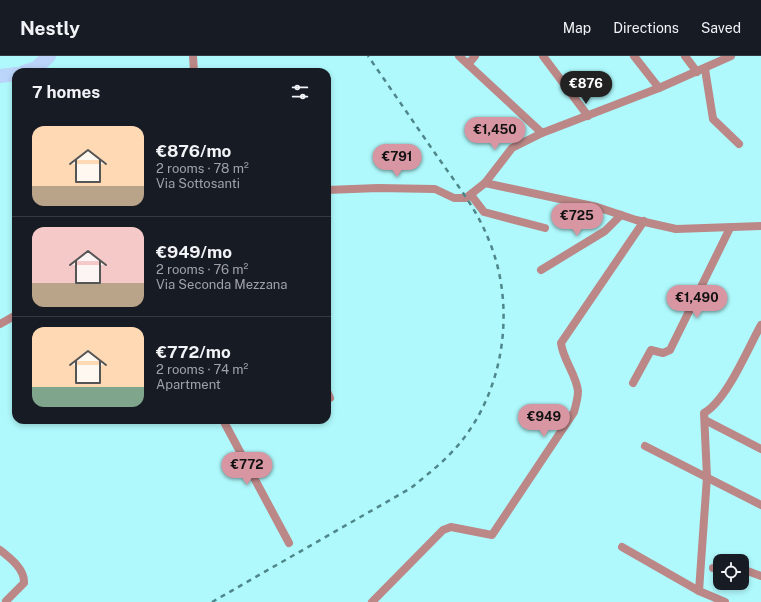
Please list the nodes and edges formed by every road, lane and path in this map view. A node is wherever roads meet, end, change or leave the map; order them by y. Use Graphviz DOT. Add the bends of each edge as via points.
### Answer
graph roads {
  1 [pos="193,56"];
  2 [pos="459,56"];
  3 [pos="476,56"];
  4 [pos="543,56"];
  5 [pos="634,56"];
  6 [pos="685,56"];
  7 [pos="731,56"];
  8 [pos="468,64"];
  9 [pos="194,68"];
  10 [pos="705,69"];
  11 [pos="697,72"];
  12 [pos="659,88"];
  13 [pos="588,116"];
  14 [pos="542,132"];
  15 [pos="739,144"];
  16 [pos="485,183"];
  17 [pos="331,190"];
  18 [pos="468,197"];
  19 [pos="621,215"];
  20 [pos="644,222"];
  21 [pos="761,226"];
  22 [pos="545,228"];
  23 [pos="730,228"];
  24 [pos="541,270"];
  25 [pos="12,316"];
  26 [pos="0,324"];
  27 [pos="761,324"];
  28 [pos="633,383"];
  29 [pos="705,420"];
  30 [pos="224,424"];
  31 [pos="645,446"];
  32 [pos="761,449"];
  33 [pos="707,477"];
  34 [pos="761,505"];
  35 [pos="289,543"];
  36 [pos="622,546"];
  37 [pos="0,550"];
  38 [pos="749,572"];
  39 [pos="761,576"];
  40 [pos="699,591"];
  41 [pos="6,601"];
  42 [pos="373,602"];
  43 [pos="725,602"];
  1 -- 9 [label="street"];
  2 -- 8 [label="street"];
  3 -- 8 [label="street"];
  4 -- 13 [label="street"];
  5 -- 12 [label="street"];
  6 -- 11 [label="street"];
  7 -- 10 [label="street"];
  8 -- 14 [label="street"];
  10 -- 11 [label="street"];
  10 -- 15 [label="street" via="713,119"];
  11 -- 12 [label="street"];
  12 -- 13 [label="street"];
  13 -- 14 [label="street"];
  14 -- 16 [label="street" via="512,148"];
  16 -- 18 [label="street"];
  16 -- 19 [label="street" via="549,196"];
  17 -- 18 [label="street" via="435,189 454,198"];
  18 -- 22 [label="street" via="484,212"];
  19 -- 20 [label="street"];
  19 -- 24 [label="street" via="605,231"];
  20 -- 23 [label="street" via="676,229"];
  20 -- 42 [label="street" via="561,343 578,391 574,412 492,535 451,527 443,530"];
  21 -- 23 [label="street"];
  23 -- 28 [label="street" via="670,350 663,353 651,350"];
  25 -- 26 [label="street"];
  27 -- 29 [label="street" via="732,379 713,408 704,412"];
  29 -- 32 [label="street"];
  29 -- 33 [label="street"];
  30 -- 35 [label="street"];
  31 -- 33 [label="street"];
  33 -- 34 [label="street"];
  33 -- 40 [label="street"];
  36 -- 40 [label="street"];
  37 -- 41 [label="street" via="22,571 24,577 24,583"];
  38 -- 39 [label="street"];
  40 -- 43 [label="street"];
}
